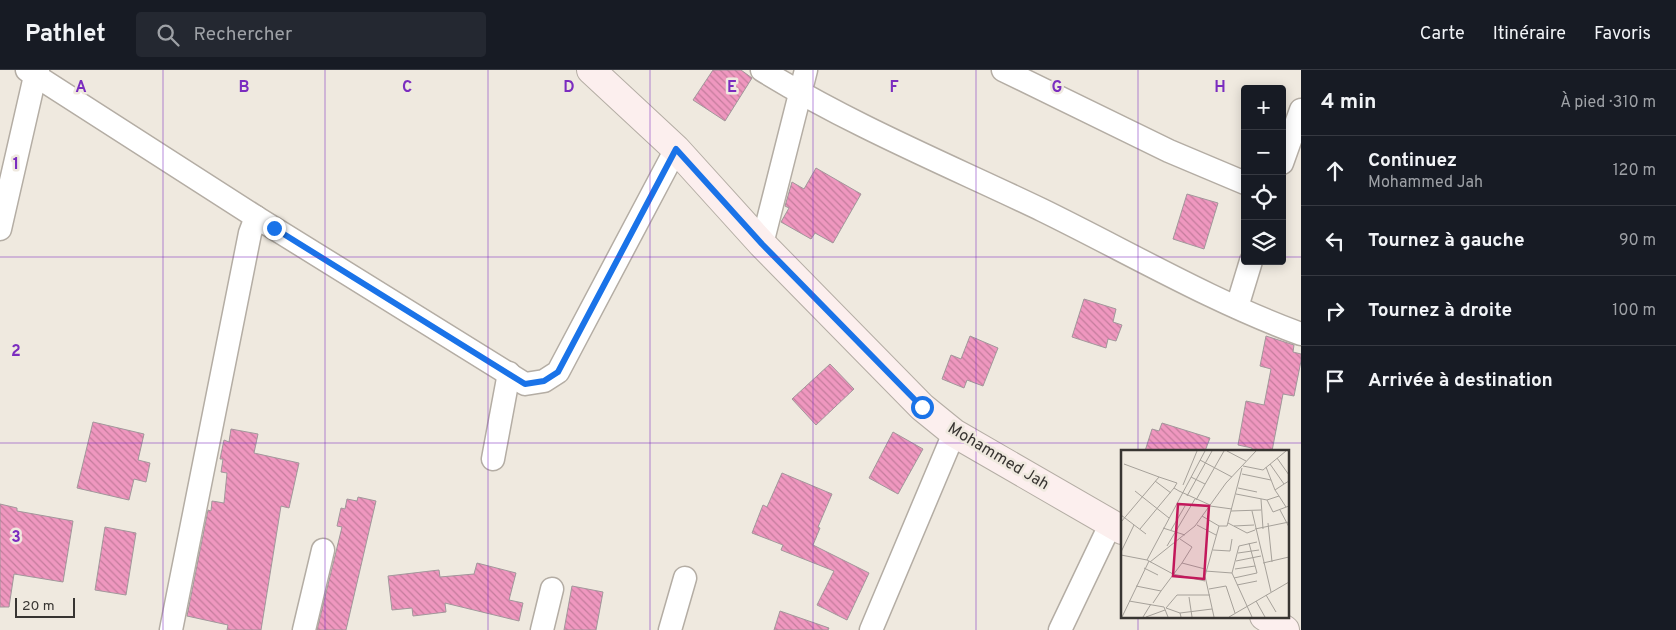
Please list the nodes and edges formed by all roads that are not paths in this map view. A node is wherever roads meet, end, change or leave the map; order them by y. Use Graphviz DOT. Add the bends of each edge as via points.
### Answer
graph roads {
  1 [pos="591,70"];
  2 [pos="762,70"];
  3 [pos="806,70"];
  4 [pos="1003,70"];
  5 [pos="33,72"];
  6 [pos="801,94"];
  7 [pos="1301,110"];
  8 [pos="676,149"];
  9 [pos="1286,152"];
  10 [pos="1241,181"];
  11 [pos="256,217"];
  12 [pos="0,230"];
  13 [pos="762,244"];
  14 [pos="1250,265"];
  15 [pos="1237,308"];
  16 [pos="1301,334"];
  17 [pos="509,373"];
  18 [pos="954,433"];
  19 [pos="493,459"];
  20 [pos="1117,526"];
  21 [pos="322,550"];
  22 [pos="685,578"];
  23 [pos="552,589"];
  24 [pos="1267,618"];
  25 [pos="172,630"];
  26 [pos="304,630"];
  27 [pos="542,630"];
  28 [pos="670,630"];
  29 [pos="871,630"];
  30 [pos="1060,630"];
  31 [pos="1285,630"];
  1 -- 8 [label="street, Mohammed Jah"];
  2 -- 6 [label="street"];
  3 -- 6 [label="street"];
  4 -- 10 [label="street"];
  5 -- 11 [label="street"];
  5 -- 12 [label="street"];
  6 -- 13 [label="street"];
  6 -- 15 [label="street"];
  7 -- 9 [label="street"];
  8 -- 13 [label="street, Mohammed Jah"];
  8 -- 17 [label="street" via="558,372 544,381 525,384"];
  11 -- 17 [label="street"];
  11 -- 25 [label="street" via="248,243"];
  13 -- 18 [label="street, Mohammed Jah" via="922,407"];
  14 -- 15 [label="street"];
  15 -- 16 [label="street"];
  17 -- 19 [label="street"];
  18 -- 20 [label="street, Mohammed Jah"];
  18 -- 29 [label="street"];
  20 -- 30 [label="street"];
  21 -- 26 [label="street"];
  22 -- 28 [label="street"];
  23 -- 27 [label="street"];
  24 -- 31 [label="street"];
}
